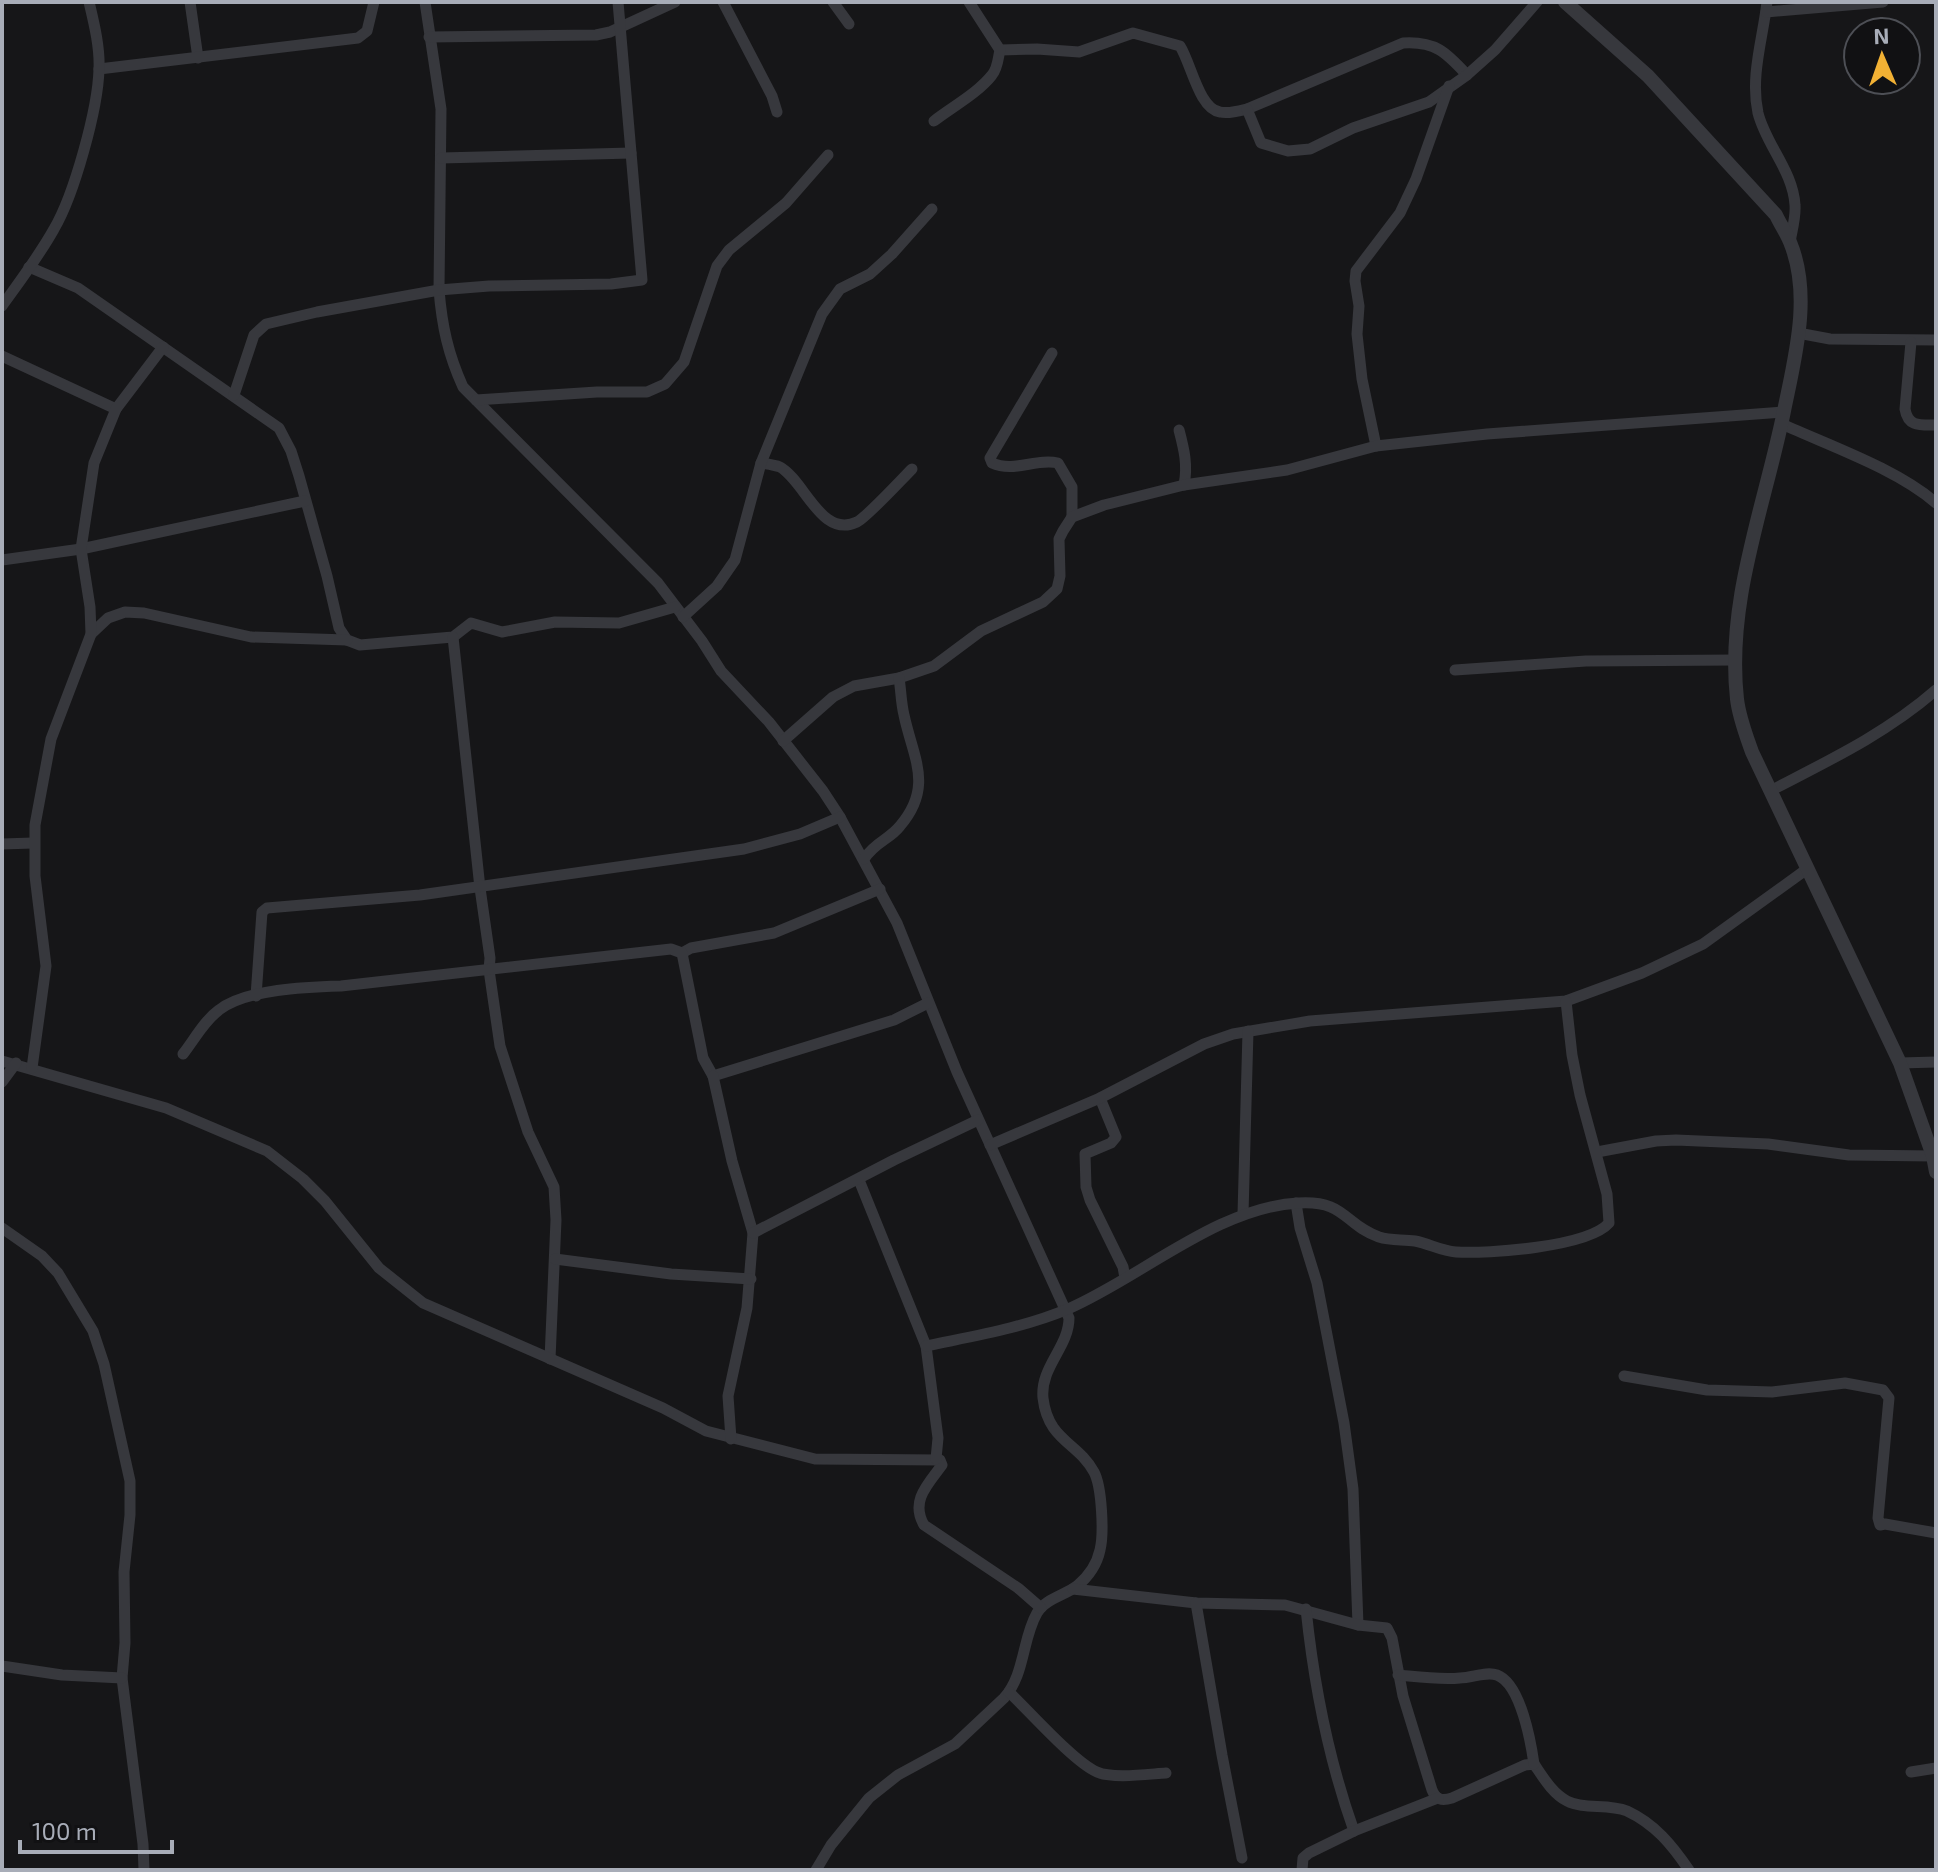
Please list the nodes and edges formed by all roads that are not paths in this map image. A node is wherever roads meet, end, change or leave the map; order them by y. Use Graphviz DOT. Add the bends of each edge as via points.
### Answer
graph roads {
  1 [pos="89,2"];
  2 [pos="190,2"];
  3 [pos="374,2"];
  4 [pos="425,2"];
  5 [pos="618,2"];
  6 [pos="675,2"];
  7 [pos="723,2"];
  8 [pos="833,2"];
  9 [pos="969,2"];
  10 [pos="1537,2"];
  11 [pos="1565,2"];
  12 [pos="1883,2"];
  13 [pos="1766,7"];
  14 [pos="849,24"];
  15 [pos="621,27"];
  16 [pos="429,37"];
  17 [pos="1000,50"];
  18 [pos="198,58"];
  19 [pos="99,69"];
  20 [pos="1467,75"];
  21 [pos="1449,86"];
  22 [pos="1247,109"];
  23 [pos="777,112"];
  24 [pos="934,121"];
  25 [pos="631,153"];
  26 [pos="828,155"];
  27 [pos="441,158"];
  28 [pos="932,209"];
  29 [pos="1790,242"];
  30 [pos="29,267"];
  31 [pos="439,290"];
  32 [pos="7,291"];
  33 [pos="2,306"];
  34 [pos="1798,333"];
  35 [pos="1936,340"];
  36 [pos="1911,342"];
  37 [pos="163,347"];
  38 [pos="1052,353"];
  39 [pos="2,356"];
  40 [pos="234,395"];
  41 [pos="476,400"];
  42 [pos="116,409"];
  43 [pos="1783,418"];
  44 [pos="1936,425"];
  45 [pos="1179,430"];
  46 [pos="1376,446"];
  47 [pos="761,463"];
  48 [pos="912,469"];
  49 [pos="1184,485"];
  50 [pos="305,501"];
  51 [pos="1936,503"];
  52 [pos="1072,517"];
  53 [pos="81,549"];
  54 [pos="2,560"];
  55 [pos="679,612"];
  56 [pos="91,634"];
  57 [pos="453,637"];
  58 [pos="347,640"];
  59 [pos="1736,660"];
  60 [pos="1455,670"];
  61 [pos="899,678"];
  62 [pos="1936,690"];
  63 [pos="783,741"];
  64 [pos="1770,791"];
  65 [pos="840,817"];
  66 [pos="33,843"];
  67 [pos="2,844"];
  68 [pos="864,859"];
  69 [pos="1807,869"];
  70 [pos="480,888"];
  71 [pos="880,889"];
  72 [pos="682,953"];
  73 [pos="489,970"];
  74 [pos="256,996"];
  75 [pos="1566,1001"];
  76 [pos="928,1003"];
  77 [pos="1248,1031"];
  78 [pos="183,1054"];
  79 [pos="2,1061"];
  80 [pos="1936,1062"];
  81 [pos="16,1063"];
  82 [pos="1900,1063"];
  83 [pos="32,1068"];
  84 [pos="713,1076"];
  85 [pos="2,1082"];
  86 [pos="1100,1098"];
  87 [pos="978,1120"];
  88 [pos="990,1145"];
  89 [pos="1597,1152"];
  90 [pos="1933,1156"];
  91 [pos="1936,1172"];
  92 [pos="859,1180"];
  93 [pos="1296,1203"];
  94 [pos="1243,1214"];
  95 [pos="2,1228"];
  96 [pos="753,1233"];
  97 [pos="555,1259"];
  98 [pos="1125,1278"];
  99 [pos="751,1279"];
  100 [pos="1067,1309"];
  101 [pos="926,1346"];
  102 [pos="550,1359"];
  103 [pos="1624,1376"];
  104 [pos="731,1439"];
  105 [pos="936,1459"];
  106 [pos="1936,1533"];
  107 [pos="1073,1589"];
  108 [pos="1196,1603"];
  109 [pos="1041,1608"];
  110 [pos="1306,1609"];
  111 [pos="1358,1625"];
  112 [pos="2,1666"];
  113 [pos="1398,1675"];
  114 [pos="122,1678"];
  115 [pos="1009,1692"];
  116 [pos="1534,1764"];
  117 [pos="1936,1768"];
  118 [pos="1911,1772"];
  119 [pos="1166,1773"];
  120 [pos="1438,1798"];
  121 [pos="1354,1831"];
  122 [pos="1242,1858"];
  123 [pos="144,1870"];
  124 [pos="816,1870"];
  125 [pos="1302,1870"];
  126 [pos="1689,1870"];
  1 -- 19 [label="street"];
  2 -- 18 [label="street"];
  3 -- 18 [label="street" via="367,31 358,38"];
  4 -- 16 [label="street"];
  5 -- 15 [label="street"];
  6 -- 15 [label="street"];
  7 -- 23 [label="street"];
  8 -- 14 [label="street"];
  9 -- 17 [label="street"];
  10 -- 20 [label="street"];
  11 -- 29 [label="street" via="1648,76 1776,215"];
  12 -- 13 [label="street"];
  13 -- 29 [label="street" via="1755,89 1758,115 1794,198"];
  15 -- 16 [label="street" via="596,35"];
  15 -- 25 [label="street"];
  16 -- 27 [label="street" via="441,109"];
  17 -- 22 [label="street" via="1079,52 1141,33 1183,48 1212,110"];
  17 -- 24 [label="street" via="994,73"];
  18 -- 19 [label="street"];
  19 -- 30 [label="street" via="77,172 55,228"];
  20 -- 21 [label="street"];
  20 -- 22 [label="street" via="1432,44 1403,43"];
  21 -- 22 [label="street" via="1429,102 1300,151 1261,143"];
  21 -- 46 [label="street" via="1400,213 1356,271 1362,379"];
  25 -- 27 [label="street"];
  25 -- 31 [label="street" via="642,280"];
  26 -- 41 [label="street" via="786,203 717,266 684,362 665,384 647,392"];
  27 -- 31 [label="street"];
  28 -- 47 [label="street" via="870,274 840,289 822,314"];
  29 -- 34 [label="street" via="1799,284"];
  30 -- 32 [label="street"];
  30 -- 37 [label="street" via="78,288"];
  31 -- 40 [label="street" via="266,324 254,335"];
  31 -- 41 [label="street" via="450,357 463,387"];
  32 -- 33 [label="street"];
  34 -- 36 [label="street"];
  34 -- 43 [label="street"];
  35 -- 36 [label="street"];
  36 -- 44 [label="street" via="1907,417 1910,423"];
  37 -- 40 [label="street"];
  37 -- 42 [label="street"];
  38 -- 52 [label="street" via="990,458 1000,467 1058,463 1072,487"];
  39 -- 42 [label="street"];
  40 -- 50 [label="street" via="279,428"];
  41 -- 55 [label="street" via="640,564"];
  42 -- 53 [label="street" via="94,463"];
  43 -- 46 [label="street" via="1666,419"];
  43 -- 51 [label="street"];
  43 -- 59 [label="street" via="1745,575"];
  45 -- 49 [label="street" via="1187,472"];
  46 -- 49 [label="street" via="1287,470"];
  47 -- 48 [label="street" via="779,467 827,520 838,525 857,521"];
  47 -- 55 [label="street" via="735,560 717,586"];
  49 -- 52 [label="street"];
  50 -- 53 [label="street"];
  50 -- 58 [label="street" via="339,628"];
  52 -- 61 [label="street" via="1059,539 1060,576 1051,596 981,631 934,666"];
  53 -- 54 [label="street"];
  53 -- 56 [label="street"];
  55 -- 57 [label="street" via="619,623 555,622 502,632 471,623"];
  55 -- 63 [label="street" via="721,671"];
  56 -- 58 [label="street" via="108,618 125,612 251,637"];
  56 -- 66 [label="street" via="51,739"];
  57 -- 58 [label="street" via="360,645"];
  57 -- 70 [label="street"];
  59 -- 60 [label="street" via="1586,661"];
  59 -- 64 [label="street" via="1743,726"];
  61 -- 63 [label="street" via="843,691"];
  61 -- 68 [label="street" via="920,787 903,823 872,846"];
  62 -- 64 [label="street" via="1858,746"];
  63 -- 65 [label="street"];
  64 -- 69 [label="street"];
  65 -- 68 [label="street"];
  65 -- 70 [label="street" via="744,849"];
  66 -- 67 [label="street"];
  66 -- 83 [label="street" via="46,966"];
  68 -- 71 [label="street"];
  69 -- 75 [label="street" via="1703,944"];
  69 -- 82 [label="street"];
  70 -- 73 [label="street"];
  70 -- 74 [label="street" via="267,908 262,912"];
  71 -- 72 [label="street" via="774,933"];
  71 -- 76 [label="street"];
  72 -- 73 [label="street" via="671,949"];
  72 -- 84 [label="street" via="703,1058"];
  73 -- 74 [label="street"];
  73 -- 97 [label="street" via="500,1046 528,1132 554,1187"];
  74 -- 78 [label="street" via="220,1009"];
  75 -- 77 [label="street" via="1310,1021"];
  75 -- 89 [label="street" via="1580,1095"];
  76 -- 84 [label="street" via="894,1020"];
  76 -- 87 [label="street"];
  77 -- 86 [label="street" via="1204,1044"];
  77 -- 94 [label="street"];
  79 -- 81 [label="street"];
  80 -- 82 [label="street"];
  81 -- 83 [label="street"];
  81 -- 85 [label="street"];
  82 -- 90 [label="street"];
  83 -- 102 [label="street" via="166,1108 267,1151 303,1179 379,1268 414,1297"];
  84 -- 96 [label="street"];
  86 -- 88 [label="street"];
  86 -- 98 [label="street" via="1116,1137 1085,1154 1086,1187"];
  87 -- 88 [label="street"];
  87 -- 92 [label="street"];
  88 -- 100 [label="street"];
  89 -- 90 [label="street" via="1676,1140 1849,1155"];
  89 -- 93 [label="street" via="1609,1223 1563,1243 1437,1250 1369,1233 1332,1206"];
  90 -- 91 [label="street"];
  92 -- 96 [label="street"];
  92 -- 101 [label="street"];
  93 -- 94 [label="street"];
  93 -- 111 [label="street" via="1344,1423 1353,1489"];
  94 -- 98 [label="street"];
  95 -- 114 [label="street" via="58,1273 93,1331 104,1364 130,1481"];
  96 -- 99 [label="street"];
  97 -- 99 [label="street"];
  97 -- 102 [label="street"];
  98 -- 100 [label="street"];
  99 -- 104 [label="street" via="728,1396"];
  100 -- 101 [label="street"];
  100 -- 107 [label="street" via="1069,1324 1048,1368 1043,1398 1056,1432 1095,1473 1101,1544 1093,1568"];
  101 -- 105 [label="street"];
  102 -- 104 [label="street"];
  103 -- 106 [label="street" via="1707,1390 1772,1392 1845,1383 1883,1390 1889,1398 1880,1525"];
  104 -- 105 [label="street" via="829,1460"];
  105 -- 109 [label="street" via="942,1465 918,1501 924,1525"];
  107 -- 108 [label="street"];
  107 -- 109 [label="street"];
  108 -- 110 [label="street"];
  108 -- 122 [label="street"];
  109 -- 115 [label="street"];
  110 -- 111 [label="street"];
  110 -- 121 [label="street" via="1325,1737"];
  111 -- 113 [label="street" via="1389,1630"];
  112 -- 114 [label="street"];
  113 -- 116 [label="street" via="1491,1674 1503,1679 1524,1718"];
  113 -- 120 [label="street"];
  114 -- 123 [label="street"];
  115 -- 119 [label="street" via="1097,1773"];
  115 -- 124 [label="street" via="955,1744 898,1775 869,1798"];
  116 -- 120 [label="street" via="1444,1801"];
  116 -- 126 [label="street" via="1569,1802 1618,1808 1642,1819 1666,1838"];
  117 -- 118 [label="street"];
  120 -- 121 [label="street"];
  121 -- 125 [label="street" via="1305,1855"];
}
